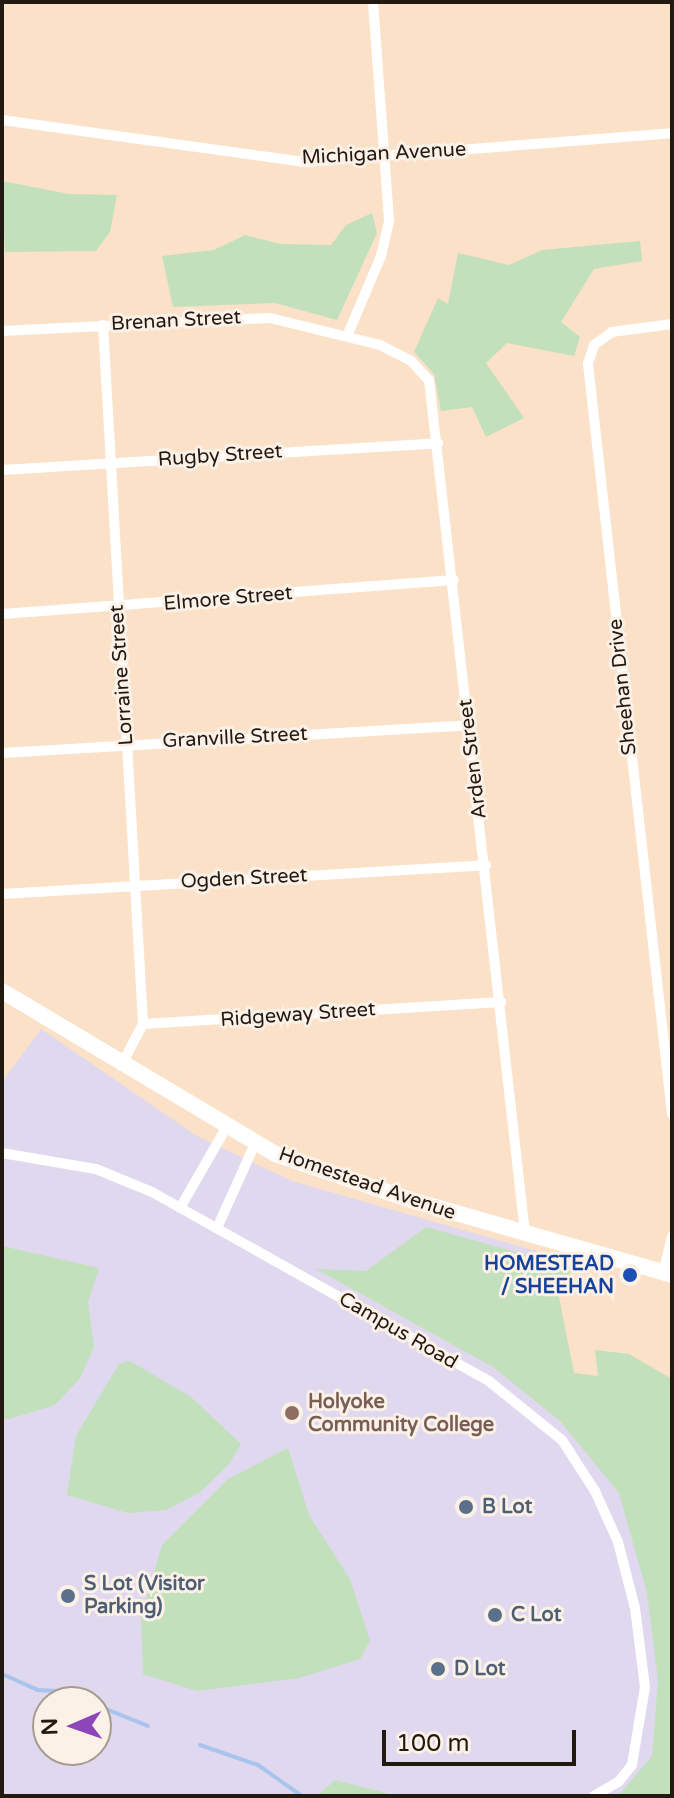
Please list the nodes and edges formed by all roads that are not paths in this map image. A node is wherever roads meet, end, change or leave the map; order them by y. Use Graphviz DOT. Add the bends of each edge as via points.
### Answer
graph roads {
  1 [pos="373,2"];
  2 [pos="2,120"];
  3 [pos="672,133"];
  4 [pos="385,155"];
  5 [pos="672,324"];
  6 [pos="103,325"];
  7 [pos="2,331"];
  8 [pos="348,334"];
  9 [pos="438,443"];
  10 [pos="110,463"];
  11 [pos="2,470"];
  12 [pos="454,580"];
  13 [pos="118,607"];
  14 [pos="2,614"];
  15 [pos="469,725"];
  16 [pos="126,744"];
  17 [pos="2,753"];
  18 [pos="486,865"];
  19 [pos="136,885"];
  20 [pos="2,894"];
  21 [pos="2,991"];
  22 [pos="501,1002"];
  23 [pos="143,1024"];
  24 [pos="121,1066"];
  25 [pos="672,1111"];
  26 [pos="226,1128"];
  27 [pos="255,1144"];
  28 [pos="2,1153"];
  29 [pos="180,1208"];
  30 [pos="217,1228"];
  31 [pos="525,1233"];
  32 [pos="672,1236"];
  33 [pos="668,1274"];
  34 [pos="594,1796"];
  1 -- 4 [label="street"];
  2 -- 4 [label="street, Michigan Avenue" via="306,162"];
  3 -- 4 [label="street, Michigan Avenue"];
  4 -- 8 [label="street" via="389,227"];
  5 -- 25 [label="street, Sheehan Drive" via="612,332 594,345 588,364"];
  6 -- 7 [label="street, Brenan Street"];
  6 -- 8 [label="street, Brenan Street" via="270,318"];
  6 -- 10 [label="street, Lorraine Street"];
  8 -- 9 [label="street, Arden Street" via="399,353 421,370 434,397"];
  9 -- 10 [label="street, Rugby Street"];
  9 -- 12 [label="street, Arden Street"];
  10 -- 11 [label="street, Rugby Street"];
  10 -- 13 [label="street, Lorraine Street"];
  12 -- 13 [label="street, Elmore Street"];
  12 -- 15 [label="street, Arden Street"];
  13 -- 14 [label="street, Elmore Street"];
  13 -- 16 [label="street, Lorraine Street"];
  15 -- 16 [label="street, Granville Street"];
  15 -- 18 [label="street, Arden Street"];
  16 -- 17 [label="street, Granville Street"];
  16 -- 19 [label="street, Lorraine Street"];
  18 -- 19 [label="street, Ogden Street"];
  18 -- 22 [label="street, Arden Street"];
  19 -- 20 [label="street, Ogden Street"];
  19 -- 23 [label="street, Lorraine Street"];
  21 -- 24 [label="main road, Homestead Avenue"];
  22 -- 23 [label="street, Ridgeway Street"];
  22 -- 31 [label="street, Arden Street"];
  23 -- 24 [label="street"];
  24 -- 26 [label="main road, Homestead Avenue"];
  26 -- 27 [label="main road, Homestead Avenue"];
  26 -- 29 [label="street"];
  27 -- 30 [label="street"];
  27 -- 31 [label="main road, Homestead Avenue" via="341,1178"];
  28 -- 29 [label="street, Campus Road" via="106,1172"];
  29 -- 30 [label="street, Campus Road"];
  30 -- 34 [label="street, Campus Road" via="490,1382 547,1425 574,1456 624,1558 645,1687 632,1765 618,1782"];
  31 -- 33 [label="main road, Homestead Avenue"];
  32 -- 33 [label="street"];
}
